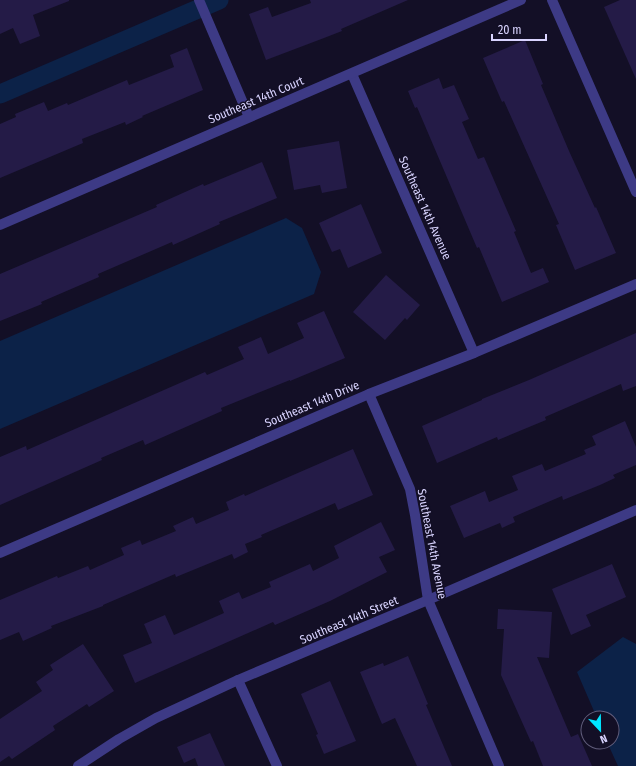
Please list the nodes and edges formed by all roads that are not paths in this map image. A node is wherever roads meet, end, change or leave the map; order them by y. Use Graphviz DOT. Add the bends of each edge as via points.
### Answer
graph roads {
  1 [pos="199,0"];
  2 [pos="521,0"];
  3 [pos="552,0"];
  4 [pos="352,74"];
  5 [pos="249,117"];
  6 [pos="636,192"];
  7 [pos="0,224"];
  8 [pos="636,284"];
  9 [pos="474,353"];
  10 [pos="369,394"];
  11 [pos="636,510"];
  12 [pos="0,553"];
  13 [pos="428,600"];
  14 [pos="238,680"];
  15 [pos="78,766"];
  16 [pos="277,766"];
  17 [pos="499,766"];
  1 -- 5 [label="street"];
  2 -- 4 [label="street, Southeast 14th Court"];
  3 -- 6 [label="street"];
  4 -- 5 [label="street, Southeast 14th Court"];
  4 -- 9 [label="street, Southeast 14th Avenue"];
  5 -- 7 [label="street, Southeast 14th Court"];
  8 -- 9 [label="street, Southeast 14th Drive"];
  9 -- 10 [label="street, Southeast 14th Drive"];
  10 -- 12 [label="street, Southeast 14th Drive"];
  10 -- 13 [label="street, Southeast 14th Avenue" via="410,490"];
  11 -- 13 [label="street, Southeast 14th Street"];
  13 -- 14 [label="street, Southeast 14th Street"];
  13 -- 17 [label="street, Southeast 14th Avenue"];
  14 -- 15 [label="street, Southeast 14th Street" via="156,718"];
  14 -- 16 [label="street"];
}
